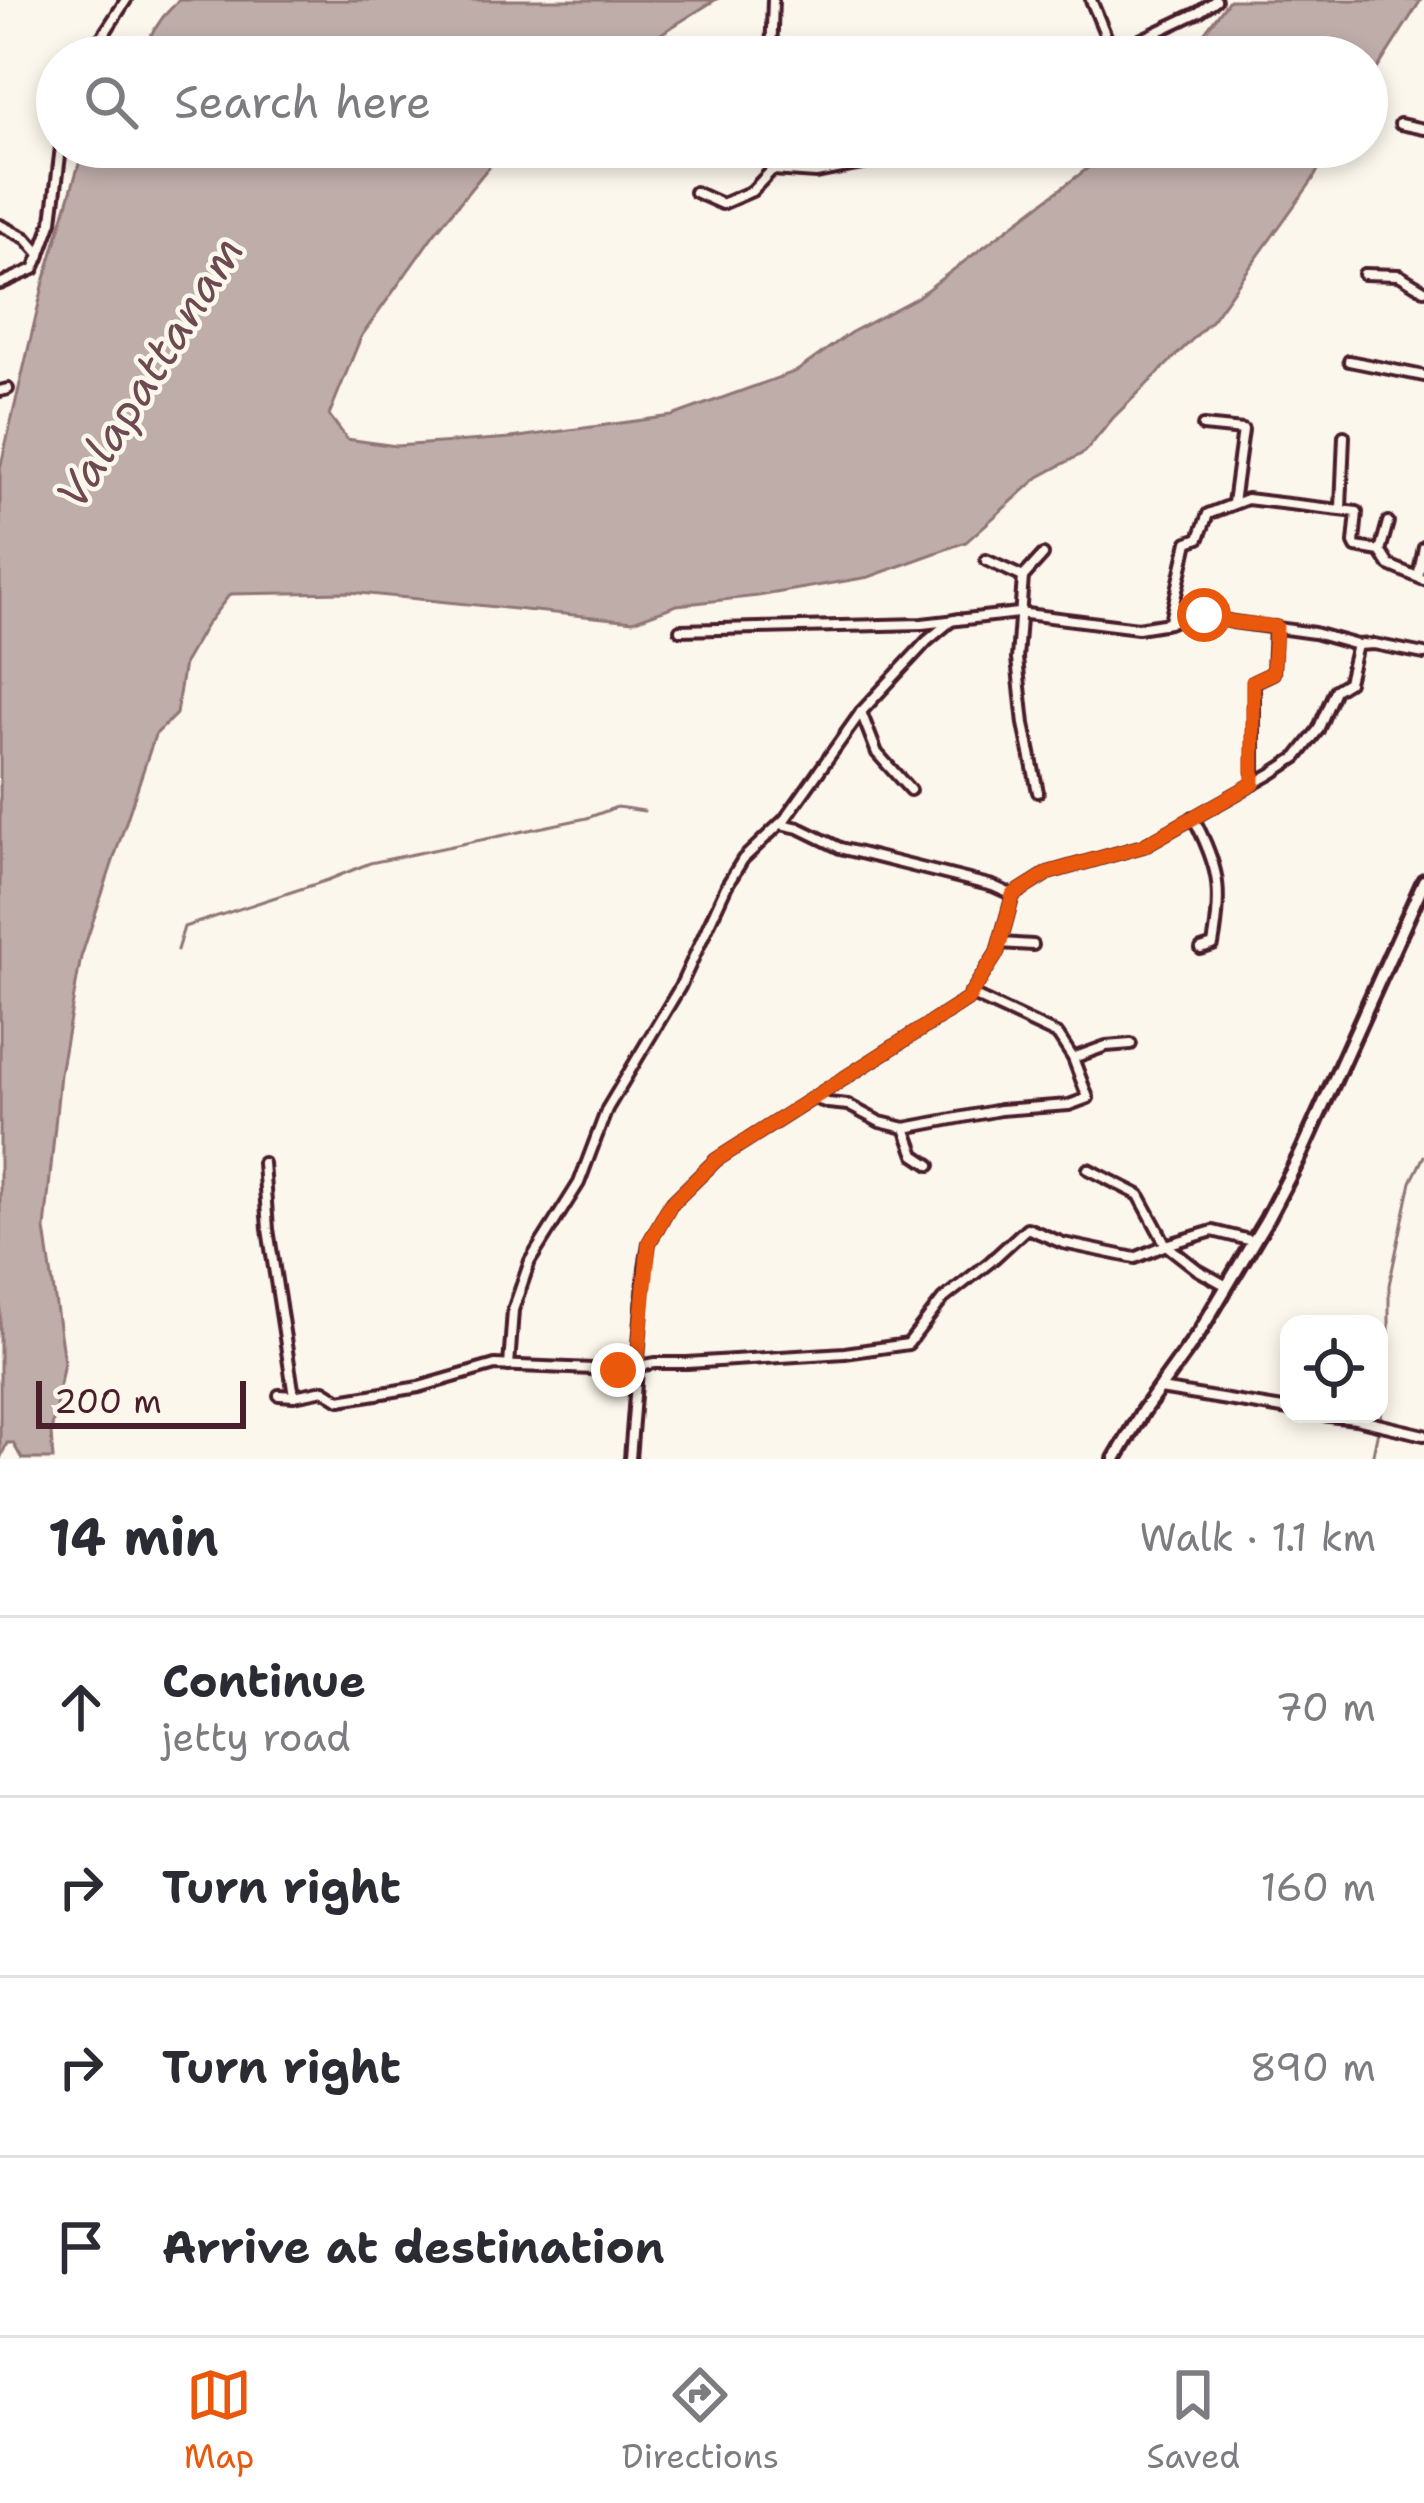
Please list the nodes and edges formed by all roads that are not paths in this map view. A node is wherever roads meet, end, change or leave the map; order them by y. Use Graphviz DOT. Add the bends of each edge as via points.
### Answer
graph roads {
  1 [pos="126,0"];
  2 [pos="773,0"];
  3 [pos="1091,0"];
  4 [pos="1216,0"];
  5 [pos="103,36"];
  6 [pos="772,36"];
  7 [pos="1102,36"];
  8 [pos="1148,36"];
  9 [pos="1400,124"];
  10 [pos="1424,129"];
  11 [pos="61,168"];
  12 [pos="842,168"];
  13 [pos="772,170"];
  14 [pos="695,192"];
  15 [pos="0,225"];
  16 [pos="40,254"];
  17 [pos="1364,274"];
  18 [pos="0,284"];
  19 [pos="1424,290"];
  20 [pos="1348,361"];
  21 [pos="1424,376"];
  22 [pos="1203,426"];
  23 [pos="1344,436"];
  24 [pos="1233,503"];
  25 [pos="1341,508"];
  26 [pos="1388,522"];
  27 [pos="1424,547"];
  28 [pos="1380,551"];
  29 [pos="1042,555"];
  30 [pos="986,560"];
  31 [pos="1023,577"];
  32 [pos="1421,579"];
  33 [pos="1018,613"];
  34 [pos="958,619"];
  35 [pos="1169,623"];
  36 [pos="1276,627"];
  37 [pos="680,629"];
  38 [pos="1357,645"];
  39 [pos="1424,654"];
  40 [pos="860,712"];
  41 [pos="1253,784"];
  42 [pos="910,790"];
  43 [pos="1038,792"];
  44 [pos="1193,817"];
  45 [pos="779,824"];
  46 [pos="1424,881"];
  47 [pos="1013,895"];
  48 [pos="1000,943"];
  49 [pos="1033,945"];
  50 [pos="1201,949"];
  51 [pos="970,994"];
  52 [pos="1131,1044"];
  53 [pos="1073,1058"];
  54 [pos="814,1098"];
  55 [pos="905,1128"];
  56 [pos="263,1163"];
  57 [pos="930,1165"];
  58 [pos="1088,1169"];
  59 [pos="1255,1241"];
  60 [pos="1166,1245"];
  61 [pos="1227,1286"];
  62 [pos="509,1366"];
  63 [pos="637,1366"];
  64 [pos="1160,1389"];
  65 [pos="279,1395"];
  66 [pos="294,1396"];
  67 [pos="1280,1409"];
  68 [pos="1373,1423"];
  69 [pos="1424,1435"];
  70 [pos="630,1459"];
  71 [pos="1115,1459"];
  1 -- 5 [label="street"];
  2 -- 6 [label="street"];
  3 -- 7 [label="street"];
  4 -- 8 [label="street"];
  9 -- 10 [label="street"];
  11 -- 16 [label="street"];
  12 -- 13 [label="street"];
  13 -- 14 [label="street" via="752,191 722,204"];
  15 -- 16 [label="street"];
  16 -- 18 [label="street" via="34,269"];
  17 -- 19 [label="street" via="1399,275"];
  20 -- 21 [label="street"];
  22 -- 24 [label="street" via="1243,430"];
  23 -- 25 [label="street"];
  24 -- 25 [label="street"];
  24 -- 35 [label="street" via="1208,514 1199,538 1188,542"];
  25 -- 28 [label="street" via="1359,514 1356,548"];
  26 -- 28 [label="street"];
  27 -- 32 [label="street"];
  28 -- 32 [label="street" via="1389,565"];
  29 -- 31 [label="street"];
  30 -- 31 [label="street"];
  31 -- 33 [label="street"];
  33 -- 34 [label="street"];
  33 -- 35 [label="street" via="1138,628"];
  33 -- 43 [label="street" via="1019,681"];
  34 -- 37 [label="street"];
  34 -- 40 [label="street"];
  35 -- 36 [label="street" via="1204,615"];
  36 -- 38 [label="street"];
  36 -- 41 [label="street" via="1273,673 1253,682"];
  38 -- 39 [label="street"];
  38 -- 41 [label="street" via="1348,682 1335,691 1318,730 1297,757"];
  40 -- 42 [label="street" via="877,753"];
  40 -- 45 [label="street"];
  41 -- 44 [label="street"];
  44 -- 47 [label="street" via="1143,846 1048,873"];
  44 -- 50 [label="street" via="1214,856 1220,908 1213,945"];
  45 -- 47 [label="street"];
  45 -- 62 [label="street" via="742,859 680,987 607,1108 579,1183 530,1262 512,1310"];
  46 -- 59 [label="main road"];
  47 -- 48 [label="street"];
  48 -- 49 [label="street"];
  48 -- 51 [label="street"];
  51 -- 53 [label="street" via="1058,1035"];
  51 -- 54 [label="street"];
  52 -- 53 [label="street"];
  53 -- 55 [label="street" via="1088,1098 1069,1106"];
  54 -- 55 [label="street"];
  54 -- 63 [label="street" via="716,1160 670,1205 649,1243"];
  55 -- 57 [label="street" via="915,1155"];
  56 -- 66 [label="street"];
  58 -- 60 [label="street" via="1139,1196"];
  59 -- 60 [label="street" via="1213,1231"];
  59 -- 61 [label="main road"];
  60 -- 61 [label="street"];
  60 -- 63 [label="street" via="1135,1258 1027,1228 944,1299 908,1344"];
  61 -- 64 [label="main road"];
  62 -- 63 [label="street"];
  62 -- 66 [label="street" via="340,1400 324,1390"];
  63 -- 70 [label="street"];
  64 -- 67 [label="street"];
  64 -- 71 [label="main road"];
  65 -- 66 [label="street"];
  68 -- 69 [label="street"];
}
